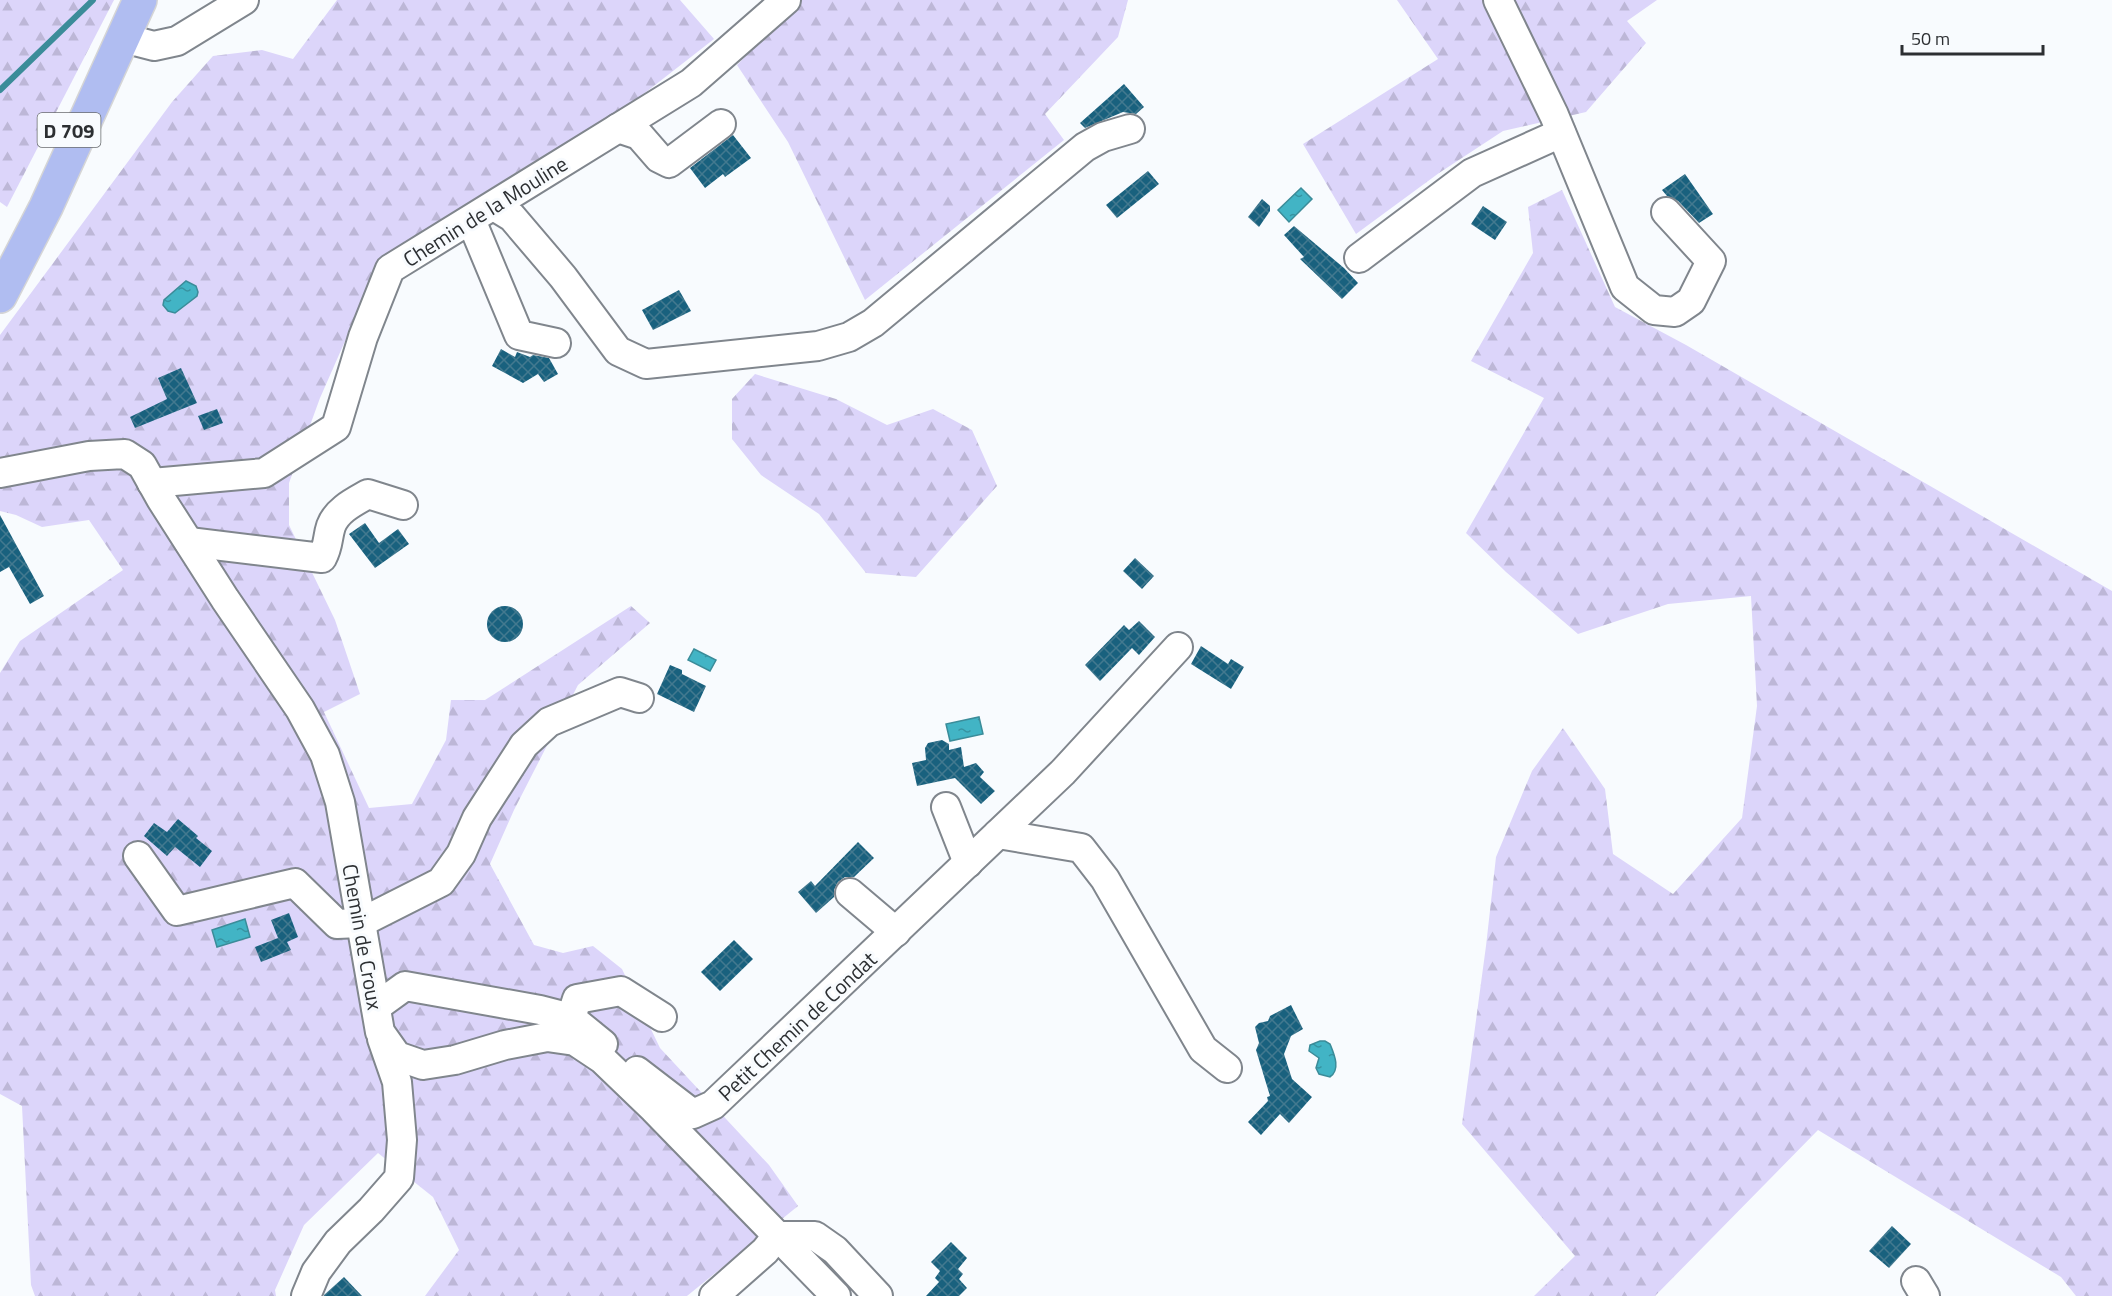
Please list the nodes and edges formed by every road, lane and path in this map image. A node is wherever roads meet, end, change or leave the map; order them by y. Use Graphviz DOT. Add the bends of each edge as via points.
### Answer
graph roads {
  1 [pos="139,0"];
  2 [pos="244,0"];
  3 [pos="786,0"];
  4 [pos="1498,0"];
  5 [pos="123,38"];
  6 [pos="722,124"];
  7 [pos="618,128"];
  8 [pos="1130,129"];
  9 [pos="1561,133"];
  10 [pos="1666,212"];
  11 [pos="482,213"];
  12 [pos="1359,258"];
  13 [pos="0,260"];
  14 [pos="0,296"];
  15 [pos="556,343"];
  16 [pos="0,473"];
  17 [pos="152,483"];
  18 [pos="403,506"];
  19 [pos="189,542"];
  20 [pos="1178,647"];
  21 [pos="639,698"];
  22 [pos="946,807"];
  23 [pos="998,834"];
  24 [pos="138,856"];
  25 [pos="968,863"];
  26 [pos="850,893"];
  27 [pos="360,923"];
  28 [pos="896,932"];
  29 [pos="662,1017"];
  30 [pos="571,1018"];
  31 [pos="378,1020"];
  32 [pos="1227,1068"];
  33 [pos="777,1236"];
  34 [pos="306,1296"];
  35 [pos="714,1296"];
  36 [pos="836,1296"];
  37 [pos="878,1296"];
  1 -- 5 [label="main road, D 709"];
  1 -- 13 [label="main road, D 709"];
  2 -- 5 [label="street" via="177,41 154,46"];
  3 -- 7 [label="street, Chemin de la Mouline" via="691,82"];
  4 -- 9 [label="street"];
  5 -- 14 [label="main road, D 709" via="46,207"];
  6 -- 7 [label="street" via="669,163 659,158 639,135"];
  7 -- 11 [label="street, Chemin de la Mouline"];
  8 -- 11 [label="street" via="1085,147 873,323 849,338 818,346 646,364 618,351 512,217"];
  9 -- 10 [label="street" via="1625,287 1654,310 1675,312 1690,300 1711,261"];
  9 -- 12 [label="street" via="1472,173"];
  11 -- 15 [label="street" via="519,334"];
  11 -- 17 [label="street, Chemin de la Mouline" via="390,269 363,337 336,427 264,472"];
  16 -- 17 [label="street, Chemin de Croux" via="90,456 125,454 142,465"];
  17 -- 19 [label="street, Chemin de Croux"];
  18 -- 19 [label="street" via="368,494 345,507 331,525 328,548 322,558"];
  19 -- 27 [label="street, Chemin de Croux" via="300,709 325,755 340,802"];
  20 -- 23 [label="street, Petit Chemin de Condat" via="1079,755"];
  21 -- 27 [label="street" via="620,692 549,722 524,746 507,770 477,818 461,854 441,882"];
  22 -- 25 [label="street"];
  23 -- 25 [label="street, Petit Chemin de Condat"];
  23 -- 32 [label="street" via="1081,848 1106,879 1203,1049"];
  24 -- 27 [label="street" via="177,911 295,883 337,924"];
  25 -- 28 [label="street, Petit Chemin de Condat"];
  26 -- 28 [label="street"];
  27 -- 31 [label="street, Chemin de Croux"];
  28 -- 30 [label="street, Petit Chemin de Condat" via="713,1105 693,1114"];
  29 -- 30 [label="street" via="621,992 577,999"];
  30 -- 31 [label="street, Petit Chemin de Condat" via="405,986"];
  31 -- 33 [label="street, Chemin de Croux" via="397,1056 423,1065 547,1037 575,1041 602,1059 654,1109"];
  31 -- 34 [label="street" via="397,1082 402,1140 399,1178 338,1242 316,1272"];
  33 -- 35 [label="street"];
  33 -- 36 [label="street, Chemin de Croux"];
  33 -- 37 [label="street" via="815,1236 835,1250"];
}
